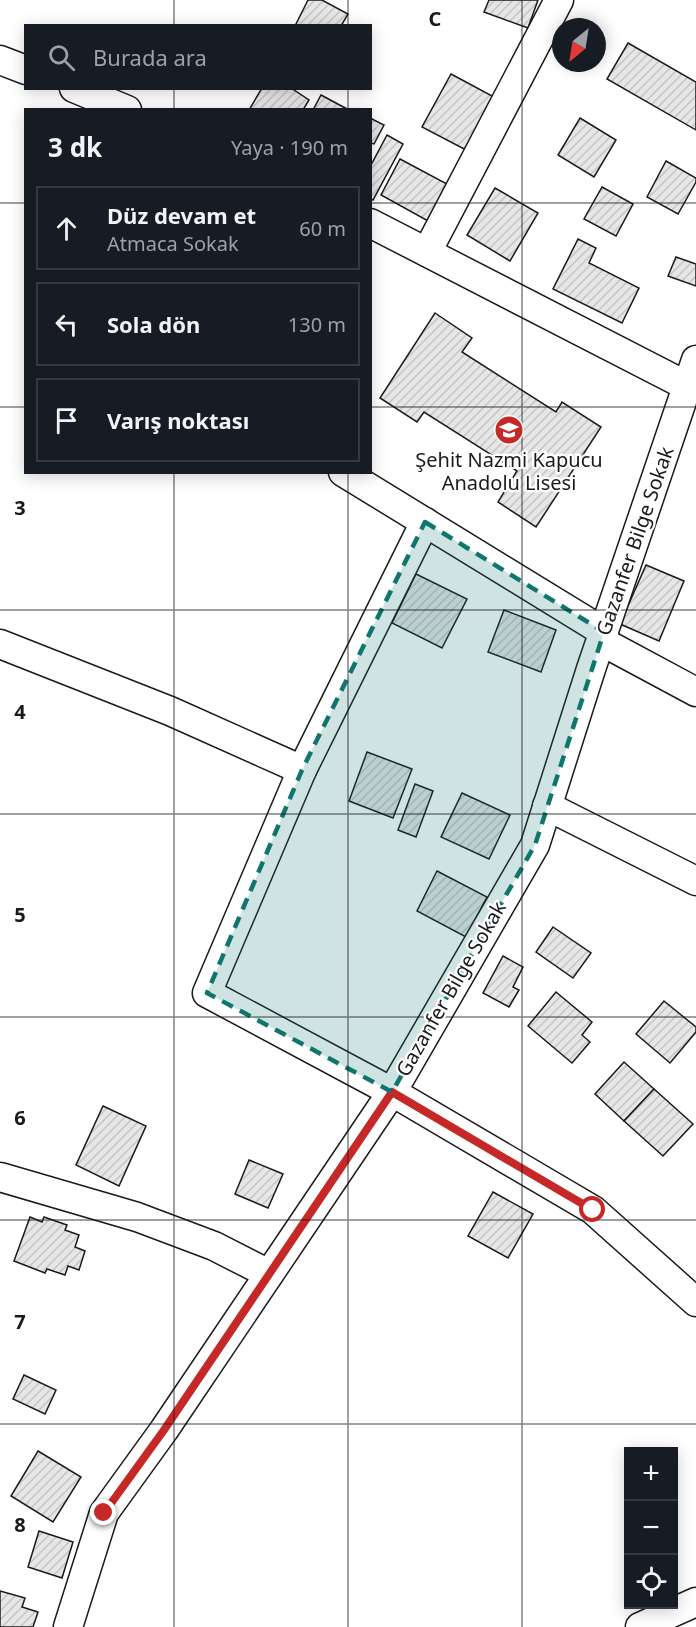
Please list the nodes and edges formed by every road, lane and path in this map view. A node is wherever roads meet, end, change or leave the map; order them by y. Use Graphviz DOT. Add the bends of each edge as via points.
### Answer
graph roads {
  1 [pos="559,0"];
  2 [pos="0,60"];
  3 [pos="24,69"];
  4 [pos="79,90"];
  5 [pos="123,108"];
  6 [pos="372,224"];
  7 [pos="427,252"];
  8 [pos="692,373"];
  9 [pos="346,474"];
  10 [pos="425,522"];
  11 [pos="602,636"];
  12 [pos="0,644"];
  13 [pos="696,692"];
  14 [pos="302,770"];
  15 [pos="547,806"];
  16 [pos="696,881"];
  17 [pos="392,1092"];
  18 [pos="0,1177"];
  19 [pos="269,1274"];
  20 [pos="696,1302"];
  21 [pos="696,1602"];
  22 [pos="68,1627"];
  23 [pos="640,1627"];
  1 -- 7 [label="street"];
  2 -- 3 [label="street"];
  4 -- 5 [label="street"];
  6 -- 7 [label="street"];
  7 -- 8 [label="street"];
  8 -- 11 [label="street, Gazanfer Bilge Sokak"];
  9 -- 10 [label="street"];
  10 -- 11 [label="street"];
  10 -- 14 [label="street"];
  11 -- 13 [label="street"];
  11 -- 15 [label="street, Gazanfer Bilge Sokak"];
  12 -- 14 [label="street" via="170,711"];
  14 -- 17 [label="street" via="207,993"];
  15 -- 16 [label="street"];
  15 -- 17 [label="street, Gazanfer Bilge Sokak" via="535,845"];
  17 -- 19 [label="street, Gazanfer Bilge Sokak"];
  17 -- 20 [label="street" via="593,1210"];
  18 -- 19 [label="street" via="137,1217 214,1246"];
  19 -- 22 [label="street, Gazanfer Bilge Sokak" via="104,1513"];
  21 -- 23 [label="street"];
}
